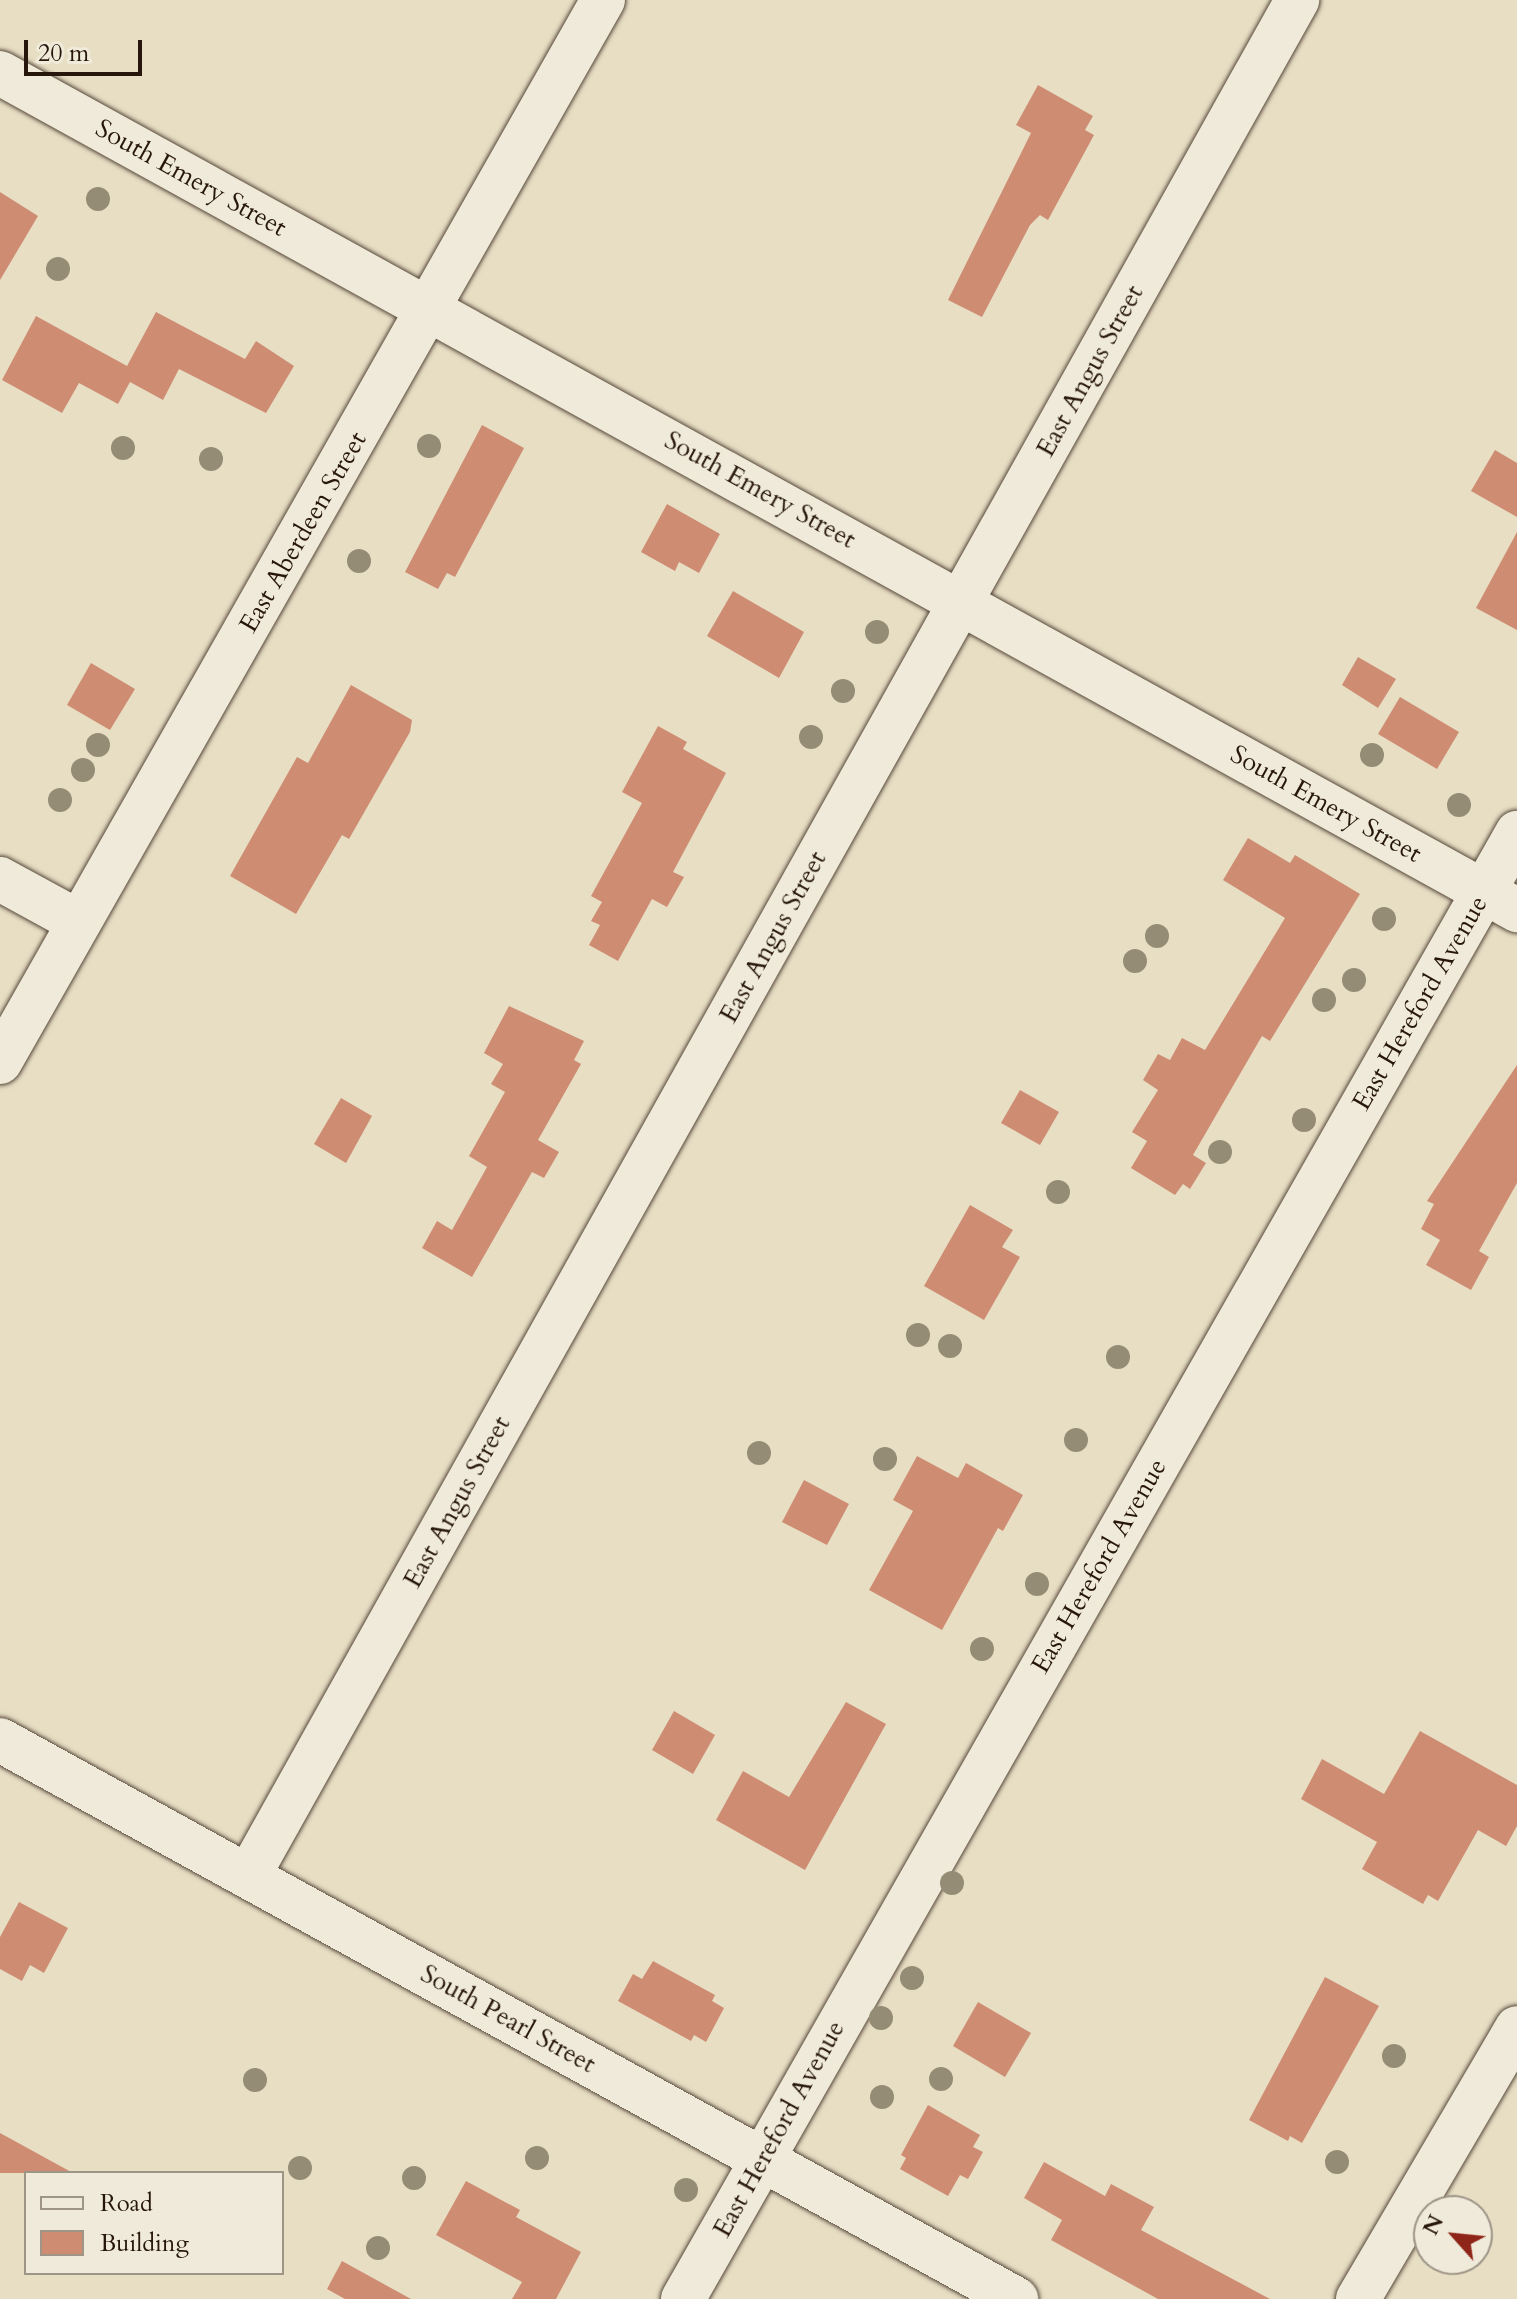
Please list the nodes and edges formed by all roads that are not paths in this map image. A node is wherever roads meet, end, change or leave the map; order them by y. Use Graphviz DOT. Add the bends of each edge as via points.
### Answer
graph roads {
  1 [pos="603,0"];
  2 [pos="1297,0"];
  3 [pos="0,73"];
  4 [pos="432,309"];
  5 [pos="961,601"];
  6 [pos="1517,833"];
  7 [pos="0,879"];
  8 [pos="1500,901"];
  9 [pos="79,922"];
  10 [pos="0,1062"];
  11 [pos="0,1740"];
  12 [pos="250,1873"];
  13 [pos="1517,2028"];
  14 [pos="761,2160"];
  15 [pos="683,2299"];
  16 [pos="1016,2299"];
  17 [pos="1358,2299"];
  1 -- 4 [label="street, East Aberdeen Street"];
  2 -- 5 [label="street, East Angus Street"];
  3 -- 4 [label="street, South Emery Street"];
  4 -- 5 [label="street, South Emery Street"];
  4 -- 9 [label="street, East Aberdeen Street"];
  5 -- 8 [label="street, South Emery Street"];
  5 -- 12 [label="street, East Angus Street"];
  6 -- 8 [label="street, East Hereford Avenue"];
  7 -- 9 [label="street"];
  8 -- 14 [label="street, East Hereford Avenue"];
  9 -- 10 [label="street, East Aberdeen Street"];
  11 -- 12 [label="street, South Pearl Street"];
  12 -- 14 [label="street, South Pearl Street"];
  13 -- 17 [label="street"];
  14 -- 15 [label="street, East Hereford Avenue"];
  14 -- 16 [label="street, South Pearl Street"];
}
